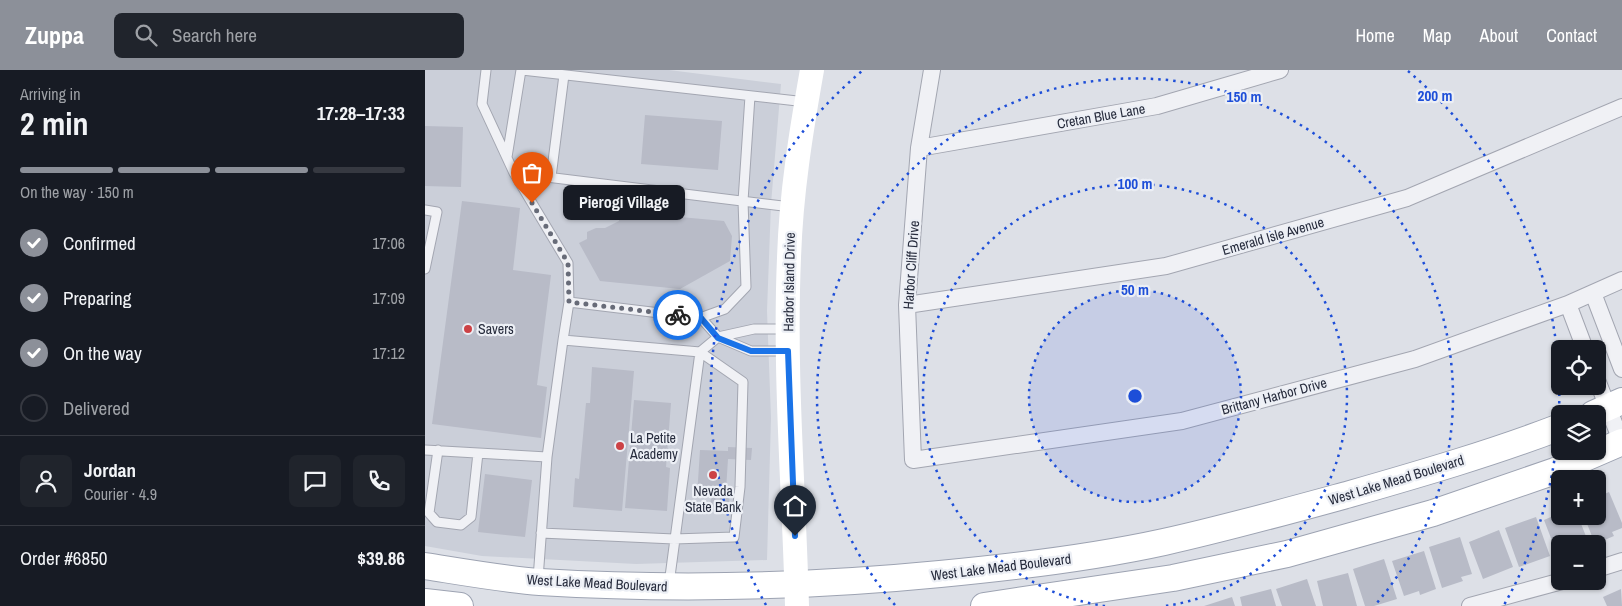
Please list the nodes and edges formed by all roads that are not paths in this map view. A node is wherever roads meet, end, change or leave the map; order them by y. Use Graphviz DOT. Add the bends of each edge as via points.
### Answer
graph roads {
  1 [pos="486,70"];
  2 [pos="522,70"];
  3 [pos="812,70"];
  4 [pos="932,70"];
  5 [pos="1279,70"];
  6 [pos="564,75"];
  7 [pos="750,96"];
  8 [pos="806,102"];
  9 [pos="1622,107"];
  10 [pos="919,148"];
  11 [pos="507,157"];
  12 [pos="514,173"];
  13 [pos="551,177"];
  14 [pos="743,201"];
  15 [pos="792,207"];
  16 [pos="425,210"];
  17 [pos="425,269"];
  18 [pos="1622,280"];
  19 [pos="1593,293"];
  20 [pos="569,302"];
  21 [pos="1568,304"];
  22 [pos="907,305"];
  23 [pos="699,318"];
  24 [pos="718,338"];
  25 [pos="563,340"];
  26 [pos="788,340"];
  27 [pos="1582,340"];
  28 [pos="700,352"];
  29 [pos="1622,369"];
  30 [pos="1603,395"];
  31 [pos="1608,407"];
  32 [pos="1551,429"];
  33 [pos="1622,442"];
  34 [pos="425,450"];
  35 [pos="438,450"];
  36 [pos="478,453"];
  37 [pos="547,457"];
  38 [pos="913,460"];
  39 [pos="541,533"];
  40 [pos="674,539"];
  41 [pos="1622,561"];
  42 [pos="425,566"];
  43 [pos="1606,566"];
  44 [pos="483,575"];
  45 [pos="425,581"];
  46 [pos="538,582"];
  47 [pos="1551,584"];
  48 [pos="668,586"];
  49 [pos="797,596"];
  50 [pos="425,602"];
  51 [pos="460,606"];
  52 [pos="984,606"];
  53 [pos="1469,606"];
  1 -- 11 [label="lane" via="481,104"];
  2 -- 6 [label="lane"];
  2 -- 11 [label="lane"];
  3 -- 8 [label="street, Harbor Island Drive"];
  4 -- 10 [label="street, Harbor Cliff Drive"];
  5 -- 10 [label="street, Cretan Blue Lane" via="1157,106"];
  6 -- 7 [label="lane"];
  6 -- 13 [label="lane"];
  7 -- 8 [label="lane"];
  7 -- 14 [label="lane"];
  8 -- 15 [label="street, Harbor Island Drive"];
  9 -- 22 [label="street, Emerald Isle Avenue" via="1407,198 1185,261"];
  10 -- 22 [label="street, Harbor Cliff Drive"];
  11 -- 12 [label="lane"];
  12 -- 13 [label="lane"];
  12 -- 20 [label="lane" via="568,263"];
  13 -- 14 [label="lane"];
  14 -- 15 [label="lane"];
  14 -- 23 [label="lane" via="746,288 725,309"];
  15 -- 26 [label="street, Harbor Island Drive"];
  16 -- 17 [label="lane" via="437,212"];
  18 -- 19 [label="street, Brittany Harbor Drive"];
  19 -- 21 [label="street, Brittany Harbor Drive"];
  19 -- 29 [label="street"];
  20 -- 23 [label="lane"];
  20 -- 25 [label="lane"];
  21 -- 27 [label="street"];
  21 -- 38 [label="street, Brittany Harbor Drive" via="1415,359 1183,421"];
  22 -- 38 [label="street, Harbor Cliff Drive"];
  23 -- 24 [label="lane"];
  24 -- 26 [label="lane" via="754,329"];
  24 -- 26 [label="lane" via="751,351"];
  24 -- 28 [label="lane"];
  25 -- 28 [label="lane"];
  25 -- 37 [label="lane"];
  26 -- 49 [label="street, Harbor Island Drive"];
  28 -- 40 [label="lane"];
  28 -- 40 [label="lane" via="743,382 740,487 734,537"];
  30 -- 31 [label="street"];
  31 -- 33 [label="street"];
  32 -- 49 [label="main road, West Lake Mead Boulevard" via="1418,474 1165,542 1110,553 913,577"];
  33 -- 52 [label="main road" via="1555,471 1433,513 1287,554 1173,578"];
  34 -- 35 [label="lane"];
  35 -- 36 [label="lane"];
  35 -- 36 [label="lane" via="429,513 437,522 461,524 471,517"];
  36 -- 37 [label="lane"];
  37 -- 39 [label="lane"];
  39 -- 40 [label="lane"];
  39 -- 46 [label="lane"];
  40 -- 48 [label="lane"];
  41 -- 43 [label="street"];
  42 -- 44 [label="main road, West Lake Mead Boulevard"];
  44 -- 45 [label="main road" via="451,585"];
  44 -- 46 [label="main road, West Lake Mead Boulevard"];
  46 -- 48 [label="main road, West Lake Mead Boulevard"];
  47 -- 53 [label="street"];
  48 -- 49 [label="main road, West Lake Mead Boulevard"];
  50 -- 51 [label="main road"];
}
